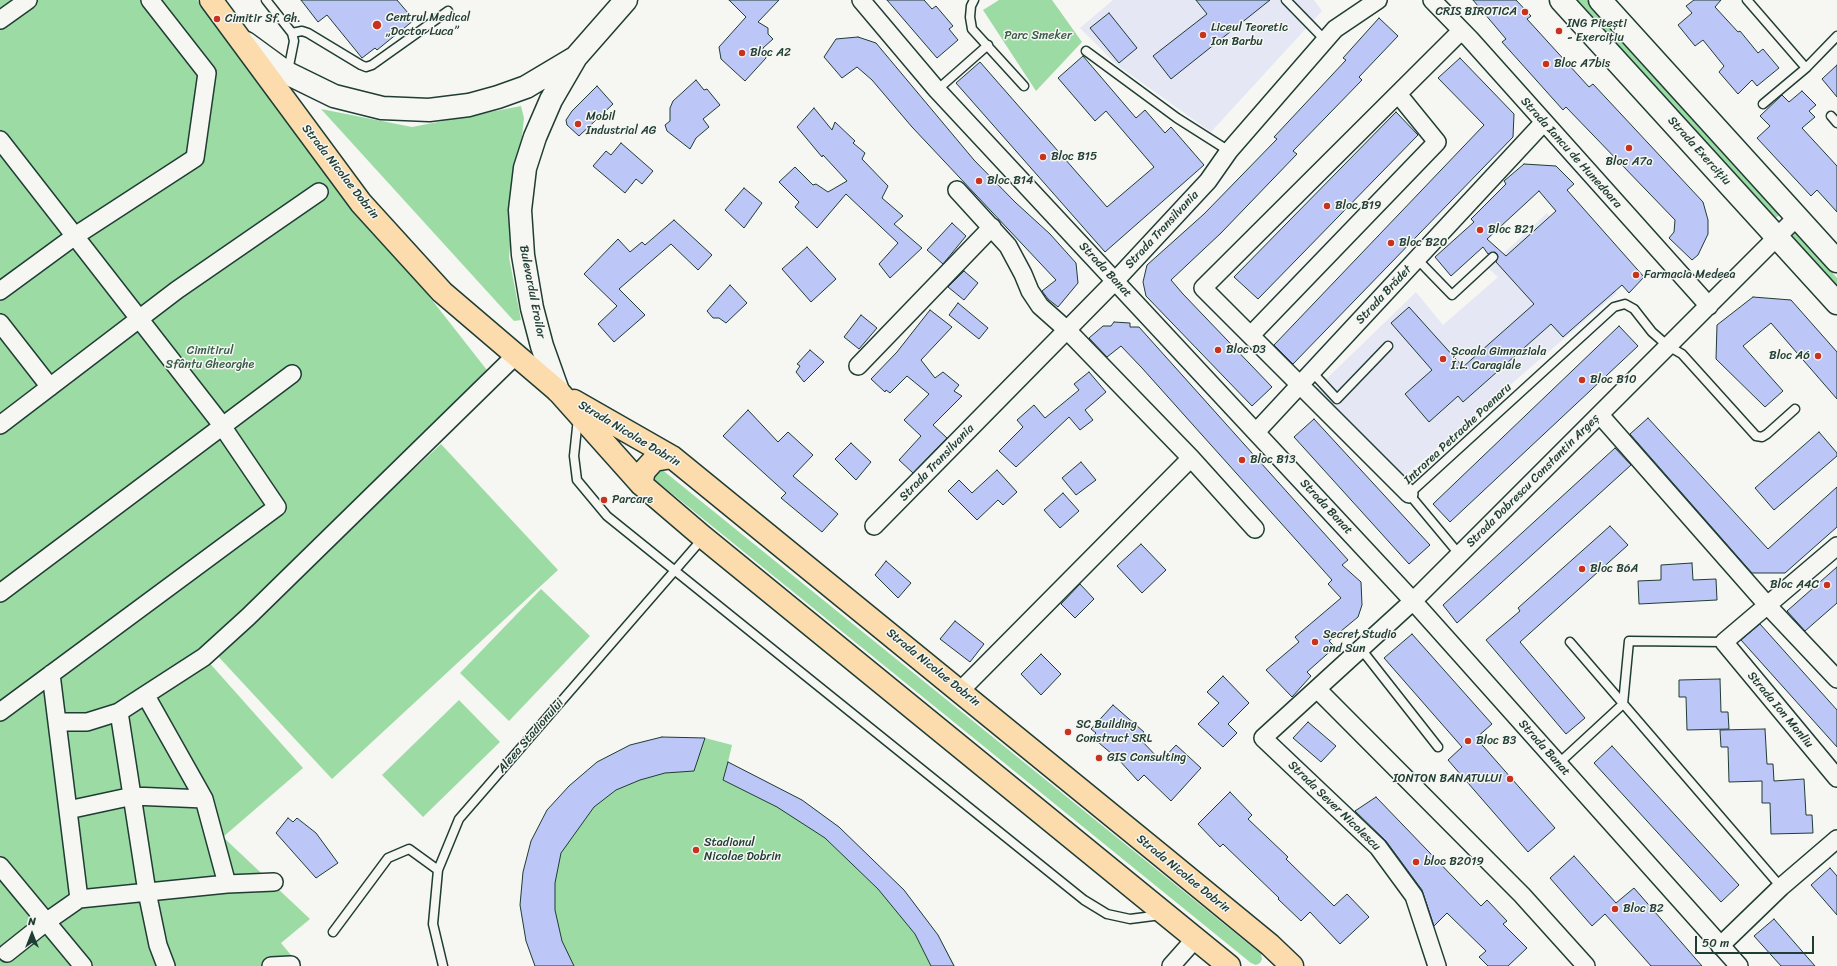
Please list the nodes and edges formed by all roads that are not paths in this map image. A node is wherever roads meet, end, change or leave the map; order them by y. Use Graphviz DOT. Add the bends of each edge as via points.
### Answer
graph roads {
  1 [pos="28,0"];
  2 [pos="150,0"];
  3 [pos="266,0"];
  4 [pos="626,0"];
  5 [pos="861,0"];
  6 [pos="974,0"];
  7 [pos="1286,0"];
  8 [pos="1378,0"];
  9 [pos="1432,0"];
  10 [pos="1561,0"];
  11 [pos="1600,0"];
  12 [pos="1747,0"];
  13 [pos="217,2"];
  14 [pos="448,11"];
  15 [pos="0,20"];
  16 [pos="1461,31"];
  17 [pos="292,33"];
  18 [pos="1837,36"];
  19 [pos="241,40"];
  20 [pos="1325,40"];
  21 [pos="988,45"];
  22 [pos="1086,51"];
  23 [pos="576,57"];
  24 [pos="1806,68"];
  25 [pos="287,73"];
  26 [pos="1024,86"];
  27 [pos="938,90"];
  28 [pos="1398,94"];
  29 [pos="1763,104"];
  30 [pos="1831,116"];
  31 [pos="1544,122"];
  32 [pos="1837,123"];
  33 [pos="0,140"];
  34 [pos="1229,151"];
  35 [pos="957,190"];
  36 [pos="319,192"];
  37 [pos="1797,217"];
  38 [pos="992,227"];
  39 [pos="75,236"];
  40 [pos="1777,236"];
  41 [pos="1494,257"];
  42 [pos="1417,259"];
  43 [pos="1837,261"];
  44 [pos="1115,281"];
  45 [pos="0,290"];
  46 [pos="1837,303"];
  47 [pos="1709,306"];
  48 [pos="139,319"];
  49 [pos="0,323"];
  50 [pos="1067,330"];
  51 [pos="1251,335"];
  52 [pos="1388,346"];
  53 [pos="1668,346"];
  54 [pos="516,355"];
  55 [pos="858,366"];
  56 [pos="1312,372"];
  57 [pos="292,374"];
  58 [pos="1300,385"];
  59 [pos="50,387"];
  60 [pos="558,392"];
  61 [pos="1795,409"];
  62 [pos="578,414"];
  63 [pos="1600,416"];
  64 [pos="0,425"];
  65 [pos="222,427"];
  66 [pos="1256,432"];
  67 [pos="672,457"];
  68 [pos="1191,458"];
  69 [pos="642,484"];
  70 [pos="1409,494"];
  71 [pos="874,526"];
  72 [pos="1255,529"];
  73 [pos="703,537"];
  74 [pos="1837,546"];
  75 [pos="1459,554"];
  76 [pos="674,570"];
  77 [pos="0,593"];
  78 [pos="1413,601"];
  79 [pos="1768,606"];
  80 [pos="1570,642"];
  81 [pos="1724,642"];
  82 [pos="1361,649"];
  83 [pos="51,674"];
  84 [pos="1837,679"];
  85 [pos="1317,689"];
  86 [pos="960,690"];
  87 [pos="146,696"];
  88 [pos="1623,704"];
  89 [pos="0,712"];
  90 [pos="118,712"];
  91 [pos="57,722"];
  92 [pos="1263,738"];
  93 [pos="1438,748"];
  94 [pos="1558,764"];
  95 [pos="1837,778"];
  96 [pos="133,796"];
  97 [pos="204,799"];
  98 [pos="68,810"];
  99 [pos="1837,840"];
  100 [pos="0,866"];
  101 [pos="438,870"];
  102 [pos="274,882"];
  103 [pos="227,884"];
  104 [pos="1781,887"];
  105 [pos="147,892"];
  106 [pos="79,899"];
  107 [pos="1165,914"];
  108 [pos="46,922"];
  109 [pos="333,932"];
  110 [pos="1195,939"];
  111 [pos="1720,946"];
  112 [pos="7,953"];
  113 [pos="1271,956"];
  114 [pos="291,965"];
  115 [pos="83,966"];
  116 [pos="166,966"];
  117 [pos="271,966"];
  118 [pos="443,966"];
  119 [pos="1172,966"];
  120 [pos="1228,966"];
  121 [pos="1292,966"];
  122 [pos="1438,966"];
  123 [pos="1586,966"];
  124 [pos="1739,966"];
  1 -- 15 [label="street"];
  2 -- 39 [label="street" via="206,73 195,158"];
  3 -- 17 [label="lane"];
  4 -- 23 [label="street, Bulevardul Eroilor"];
  5 -- 27 [label="street, Strada Banat"];
  6 -- 21 [label="lane" via="970,17 972,29"];
  7 -- 20 [label="lane"];
  8 -- 20 [label="street, Strada Transilvania" via="1335,29"];
  9 -- 16 [label="street, Strada Iancu de Hunedoara"];
  10 -- 40 [label="street, Strada Exercițiu"];
  11 -- 37 [label="street"];
  12 -- 24 [label="lane"];
  13 -- 19 [label="main road, Strada Nicolae Dobrin"];
  14 -- 17 [label="lane" via="366,67 302,30"];
  16 -- 28 [label="street"];
  16 -- 31 [label="street, Strada Iancu de Hunedoara"];
  17 -- 25 [label="lane" via="294,41"];
  18 -- 24 [label="lane"];
  19 -- 25 [label="street, Bulevardul Eroilor"];
  19 -- 54 [label="main road, Strada Nicolae Dobrin" via="361,204 442,292"];
  20 -- 34 [label="street, Strada Transilvania"];
  21 -- 26 [label="lane"];
  21 -- 27 [label="lane"];
  22 -- 34 [label="lane" via="1177,118"];
  23 -- 25 [label="street, Bulevardul Eroilor" via="519,90 469,105 429,110 382,108 334,96"];
  23 -- 60 [label="street, Bulevardul Eroilor" via="551,100 535,136 525,168 520,210 523,255 532,308"];
  24 -- 29 [label="lane"];
  27 -- 44 [label="street, Strada Banat"];
  28 -- 51 [label="street" via="1437,142"];
  28 -- 51 [label="street" via="1203,288"];
  30 -- 32 [label="lane"];
  31 -- 42 [label="street, Strada Brădet"];
  31 -- 47 [label="street, Strada Iancu de Hunedoara"];
  33 -- 39 [label="street"];
  34 -- 44 [label="street, Strada Transilvania" via="1208,180"];
  35 -- 38 [label="street"];
  36 -- 48 [label="street"];
  37 -- 40 [label="street, Strada Dobrescu Constantin Argeș"];
  37 -- 43 [label="street"];
  38 -- 50 [label="street" via="1008,246 1040,306"];
  38 -- 55 [label="street"];
  39 -- 45 [label="street"];
  39 -- 48 [label="street"];
  40 -- 46 [label="street, Strada Exercițiu"];
  40 -- 47 [label="street, Strada Dobrescu Constantin Argeș"];
  41 -- 42 [label="lane" via="1452,295"];
  42 -- 56 [label="street, Strada Brădet"];
  44 -- 50 [label="street, Strada Transilvania"];
  44 -- 66 [label="street, Strada Banat"];
  47 -- 53 [label="street, Strada Dobrescu Constantin Argeș"];
  48 -- 59 [label="street"];
  48 -- 65 [label="street"];
  49 -- 59 [label="street"];
  50 -- 68 [label="street"];
  50 -- 71 [label="street, Strada Transilvania"];
  51 -- 58 [label="street"];
  52 -- 56 [label="lane" via="1337,399"];
  53 -- 61 [label="lane, Intrarea Petrache Poenaru" via="1682,354 1756,436 1762,437 1767,434"];
  53 -- 63 [label="street, Strada Dobrescu Constantin Argeș"];
  53 -- 70 [label="lane, Intrarea Petrache Poenaru" via="1652,332 1634,309 1625,304 1614,307"];
  54 -- 60 [label="main road, Strada Nicolae Dobrin"];
  54 -- 87 [label="street" via="243,622 204,657"];
  56 -- 58 [label="street, Strada Brădet"];
  57 -- 65 [label="street"];
  58 -- 66 [label="street, Strada Brădet"];
  58 -- 70 [label="street"];
  59 -- 64 [label="street"];
  60 -- 62 [label="main road, Strada Nicolae Dobrin"];
  60 -- 67 [label="main road, Strada Nicolae Dobrin"];
  62 -- 69 [label="main road, Strada Nicolae Dobrin"];
  62 -- 76 [label="lane" via="574,456 577,480 607,516"];
  63 -- 75 [label="street, Strada Dobrescu Constantin Argeș"];
  63 -- 79 [label="street"];
  65 -- 77 [label="street"];
  65 -- 83 [label="street" via="277,507"];
  66 -- 78 [label="street, Strada Banat"];
  67 -- 69 [label="main road" via="654,460 644,471"];
  67 -- 86 [label="main road, Strada Nicolae Dobrin"];
  68 -- 72 [label="street"];
  68 -- 86 [label="street"];
  69 -- 73 [label="main road, Strada Nicolae Dobrin"];
  70 -- 75 [label="lane, Intrarea Petrache Poenaru"];
  73 -- 76 [label="lane, Aleea Stadionului"];
  73 -- 107 [label="main road, Strada Nicolae Dobrin"];
  74 -- 79 [label="street"];
  75 -- 78 [label="street, Strada Dobrescu Constantin Argeș"];
  76 -- 101 [label="lane, Aleea Stadionului" via="459,819"];
  76 -- 107 [label="lane" via="1084,900 1107,914 1130,919"];
  78 -- 82 [label="street, Strada Dobrescu Constantin Argeș"];
  78 -- 94 [label="street, Strada Banat"];
  79 -- 81 [label="street"];
  79 -- 84 [label="street"];
  80 -- 88 [label="lane"];
  81 -- 88 [label="lane" via="1630,642"];
  81 -- 95 [label="street, Strada Ion Manliu"];
  82 -- 85 [label="street, Strada Dobrescu Constantin Argeș"];
  82 -- 93 [label="lane"];
  83 -- 89 [label="street"];
  83 -- 91 [label="street"];
  85 -- 92 [label="street, Strada Dobrescu Constantin Argeș"];
  85 -- 123 [label="street" via="1522,895"];
  86 -- 113 [label="main road, Strada Nicolae Dobrin"];
  87 -- 90 [label="street"];
  87 -- 97 [label="street"];
  88 -- 94 [label="lane"];
  88 -- 104 [label="lane"];
  90 -- 91 [label="street" via="87,722"];
  90 -- 96 [label="street"];
  91 -- 98 [label="street"];
  92 -- 122 [label="street, Strada Sever Nicolescu" via="1378,847 1414,896"];
  94 -- 111 [label="street, Strada Banat"];
  96 -- 97 [label="street"];
  96 -- 98 [label="street"];
  96 -- 105 [label="street"];
  97 -- 103 [label="street"];
  98 -- 106 [label="street"];
  99 -- 104 [label="street"];
  100 -- 108 [label="street"];
  101 -- 109 [label="lane" via="408,849 388,858"];
  101 -- 118 [label="lane, Aleea Stadionului" via="433,924"];
  102 -- 103 [label="street"];
  103 -- 105 [label="street"];
  104 -- 111 [label="street"];
  105 -- 106 [label="street"];
  105 -- 116 [label="street" via="158,945"];
  106 -- 108 [label="street"];
  107 -- 110 [label="main road, Strada Nicolae Dobrin"];
  108 -- 112 [label="street"];
  108 -- 115 [label="street"];
  110 -- 119 [label="street"];
  110 -- 120 [label="main road, Strada Nicolae Dobrin"];
  111 -- 124 [label="street, Strada Banat"];
  113 -- 121 [label="main road, Strada Nicolae Dobrin"];
  114 -- 117 [label="street"];
}
